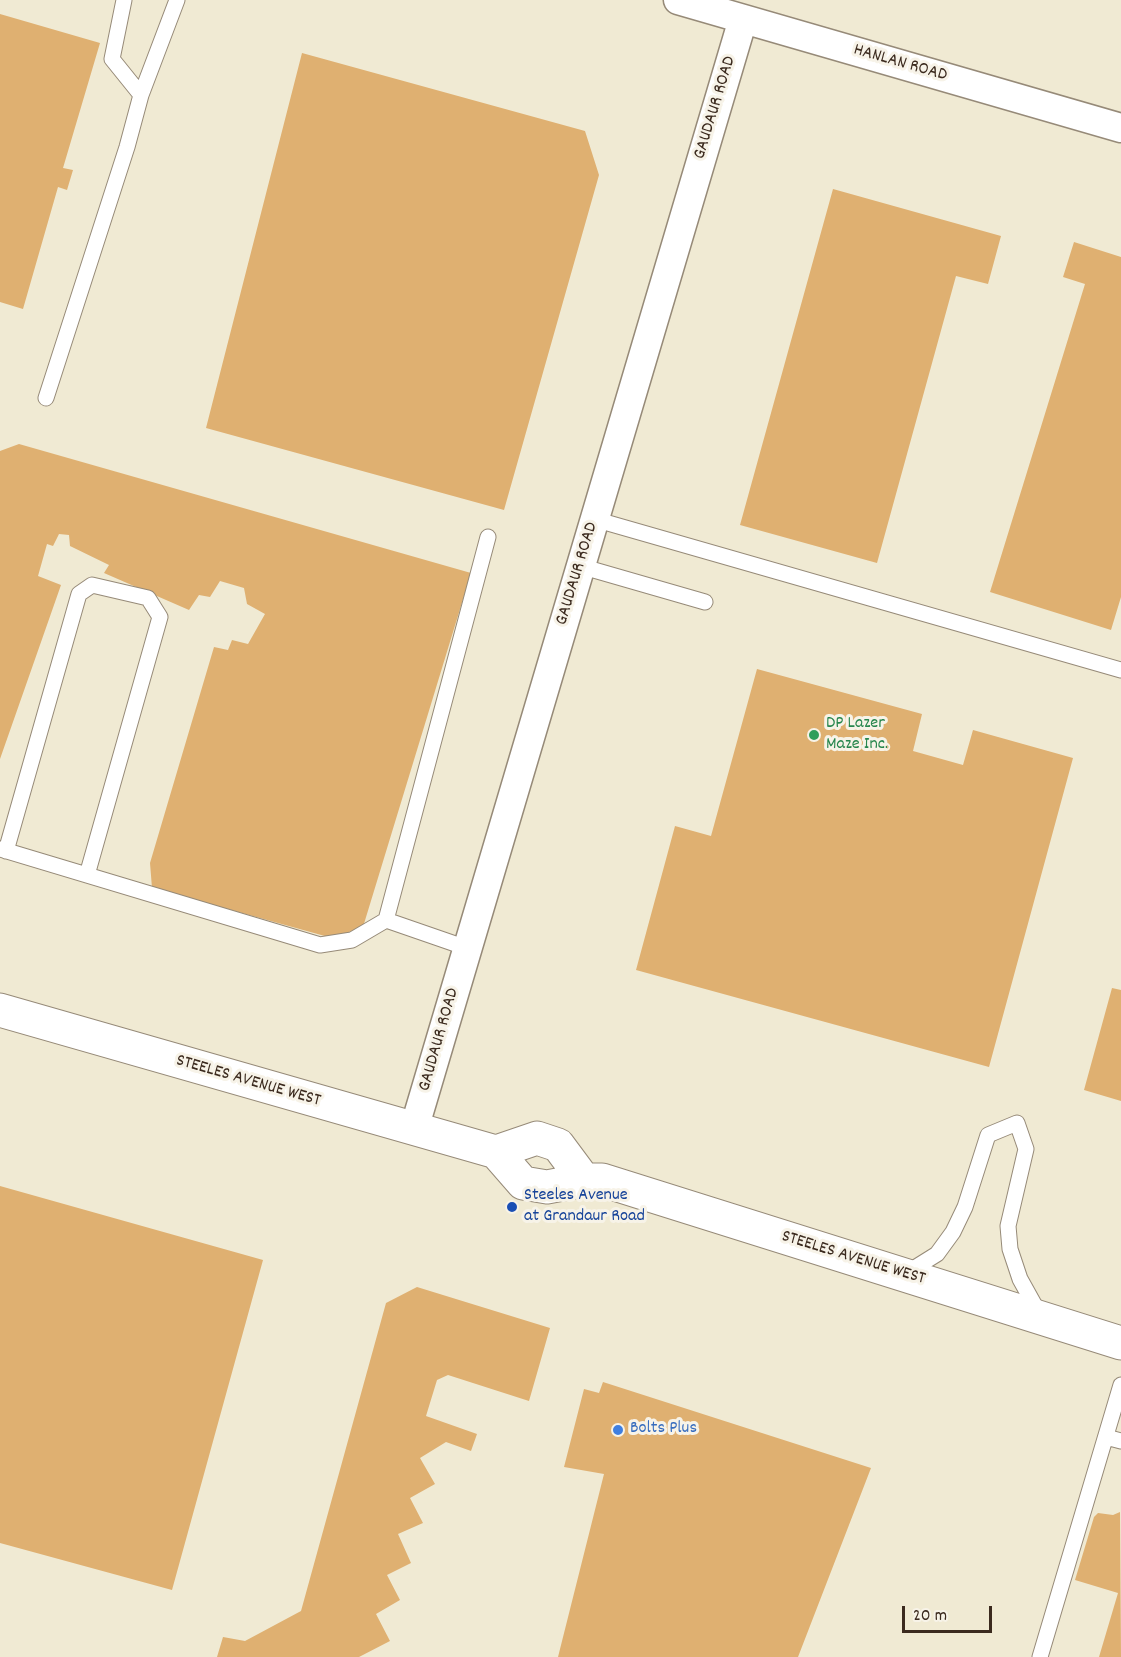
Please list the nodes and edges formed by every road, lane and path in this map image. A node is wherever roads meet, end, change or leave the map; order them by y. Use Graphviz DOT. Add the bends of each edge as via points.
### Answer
graph roads {
  1 [pos="124,0"];
  2 [pos="177,0"];
  3 [pos="678,0"];
  4 [pos="743,19"];
  5 [pos="141,95"];
  6 [pos="1121,128"];
  7 [pos="46,398"];
  8 [pos="594,519"];
  9 [pos="488,537"];
  10 [pos="580,566"];
  11 [pos="705,602"];
  12 [pos="1121,670"];
  13 [pos="3,850"];
  14 [pos="87,875"];
  15 [pos="386,920"];
  16 [pos="467,948"];
  17 [pos="0,1010"];
  18 [pos="414,1129"];
  19 [pos="496,1152"];
  20 [pos="584,1180"];
  21 [pos="904,1275"];
  22 [pos="1042,1318"];
  23 [pos="1121,1343"];
  24 [pos="1121,1385"];
  25 [pos="1114,1439"];
  26 [pos="1040,1657"];
  1 -- 5 [label="lane" via="112,59"];
  2 -- 5 [label="lane"];
  3 -- 4 [label="street, HANLAN ROAD"];
  4 -- 6 [label="street, HANLAN ROAD"];
  4 -- 8 [label="street, GAUDAUR ROAD"];
  5 -- 7 [label="lane"];
  8 -- 10 [label="street, GAUDAUR ROAD"];
  8 -- 12 [label="lane"];
  9 -- 15 [label="lane"];
  10 -- 11 [label="lane"];
  10 -- 16 [label="street, GAUDAUR ROAD"];
  13 -- 14 [label="lane"];
  13 -- 14 [label="lane" via="79,594 92,585 148,598 160,617"];
  14 -- 15 [label="lane" via="320,945 352,940"];
  15 -- 16 [label="lane"];
  16 -- 18 [label="street, GAUDAUR ROAD"];
  17 -- 18 [label="main road, STEELES AVENUE WEST"];
  18 -- 19 [label="main road, STEELES AVENUE WEST"];
  19 -- 20 [label="main road, STEELES AVENUE WEST" via="523,1183 547,1187"];
  19 -- 20 [label="main road" via="537,1138 558,1145"];
  20 -- 21 [label="main road, STEELES AVENUE WEST" via="602,1180"];
  21 -- 22 [label="main road, STEELES AVENUE WEST"];
  21 -- 22 [label="lane" via="937,1254 953,1232 988,1135 1017,1123 1026,1149 1008,1226 1010,1249 1020,1279"];
  22 -- 23 [label="main road, STEELES AVENUE WEST"];
  24 -- 25 [label="lane"];
  25 -- 26 [label="lane"];
}
